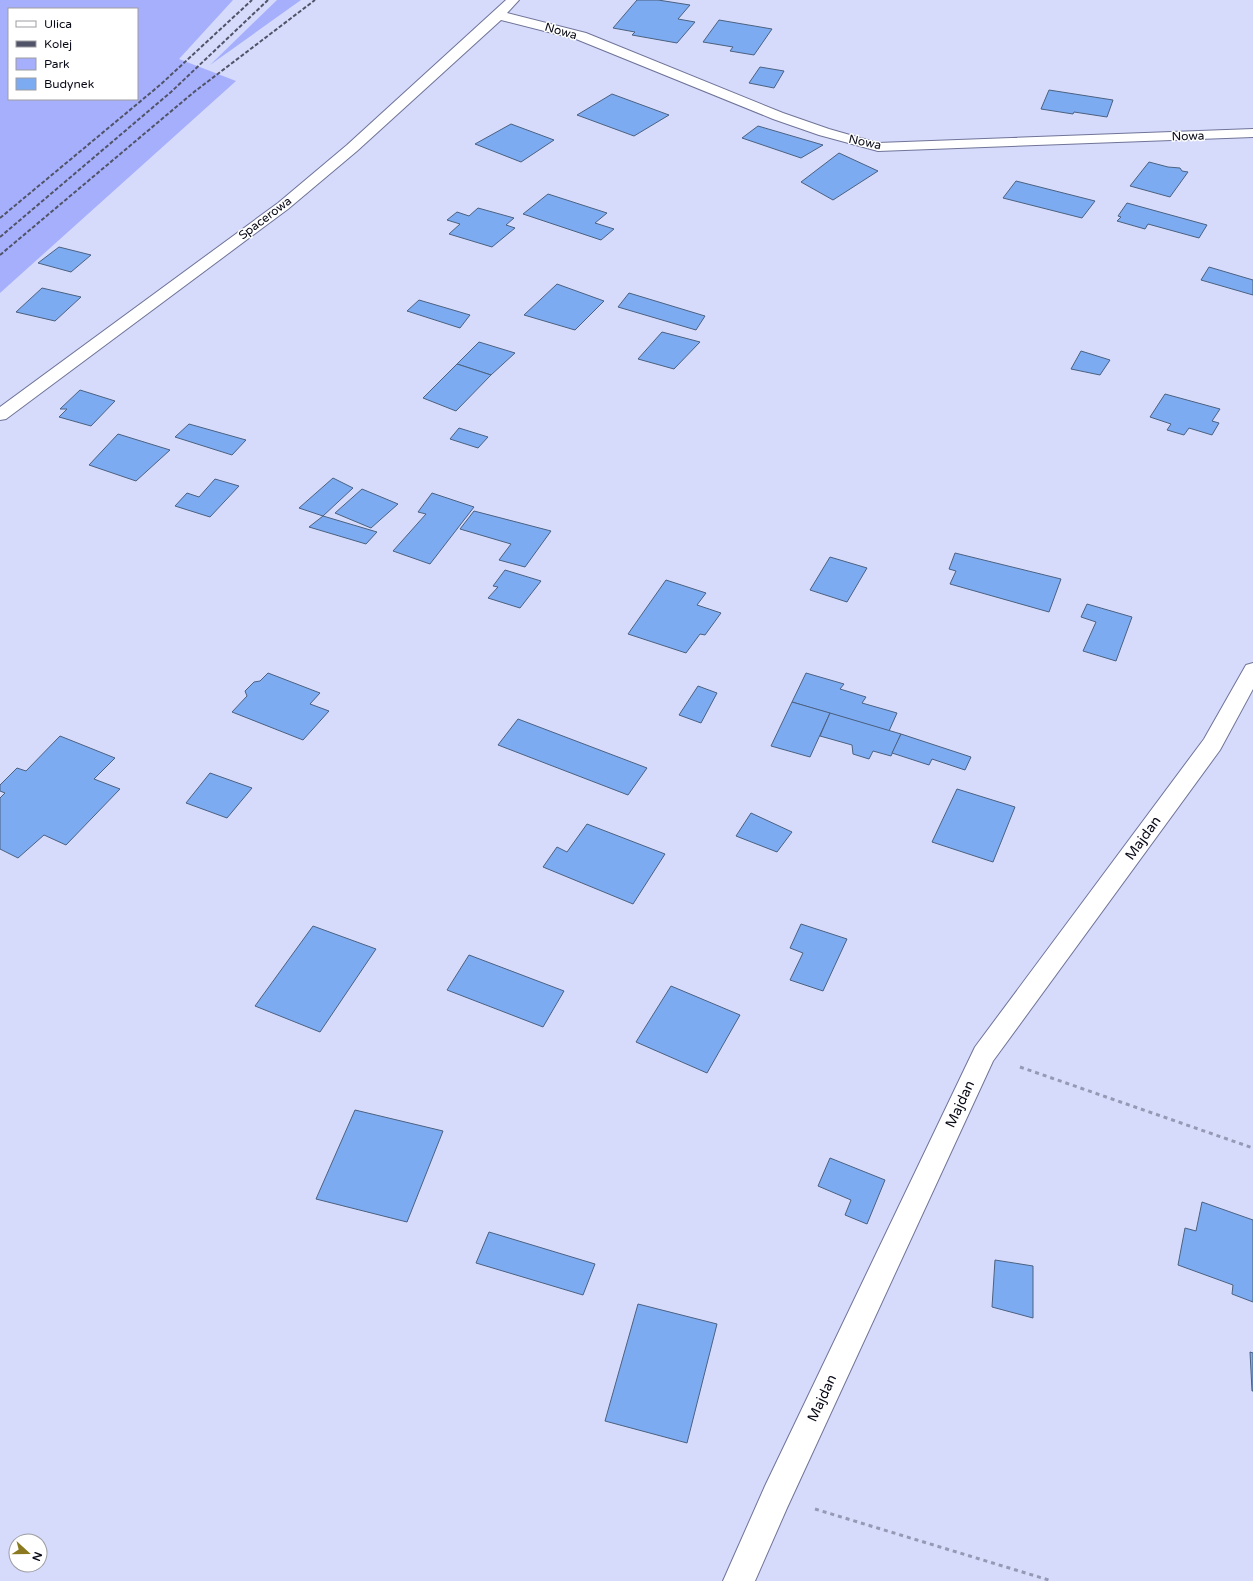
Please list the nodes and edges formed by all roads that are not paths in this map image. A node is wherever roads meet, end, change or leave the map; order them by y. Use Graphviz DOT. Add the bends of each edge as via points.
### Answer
graph roads {
  1 [pos="513,0"];
  2 [pos="498,15"];
  3 [pos="1253,133"];
  4 [pos="0,415"];
  5 [pos="1253,670"];
  6 [pos="739,1581"];
  1 -- 2 [label="street, Spacerowa"];
  2 -- 3 [label="street, Nowa" via="581,36 778,116 878,147"];
  2 -- 4 [label="street, Spacerowa" via="352,148 283,206"];
  5 -- 6 [label="street, Majdan" via="1212,744 984,1054"];
}
